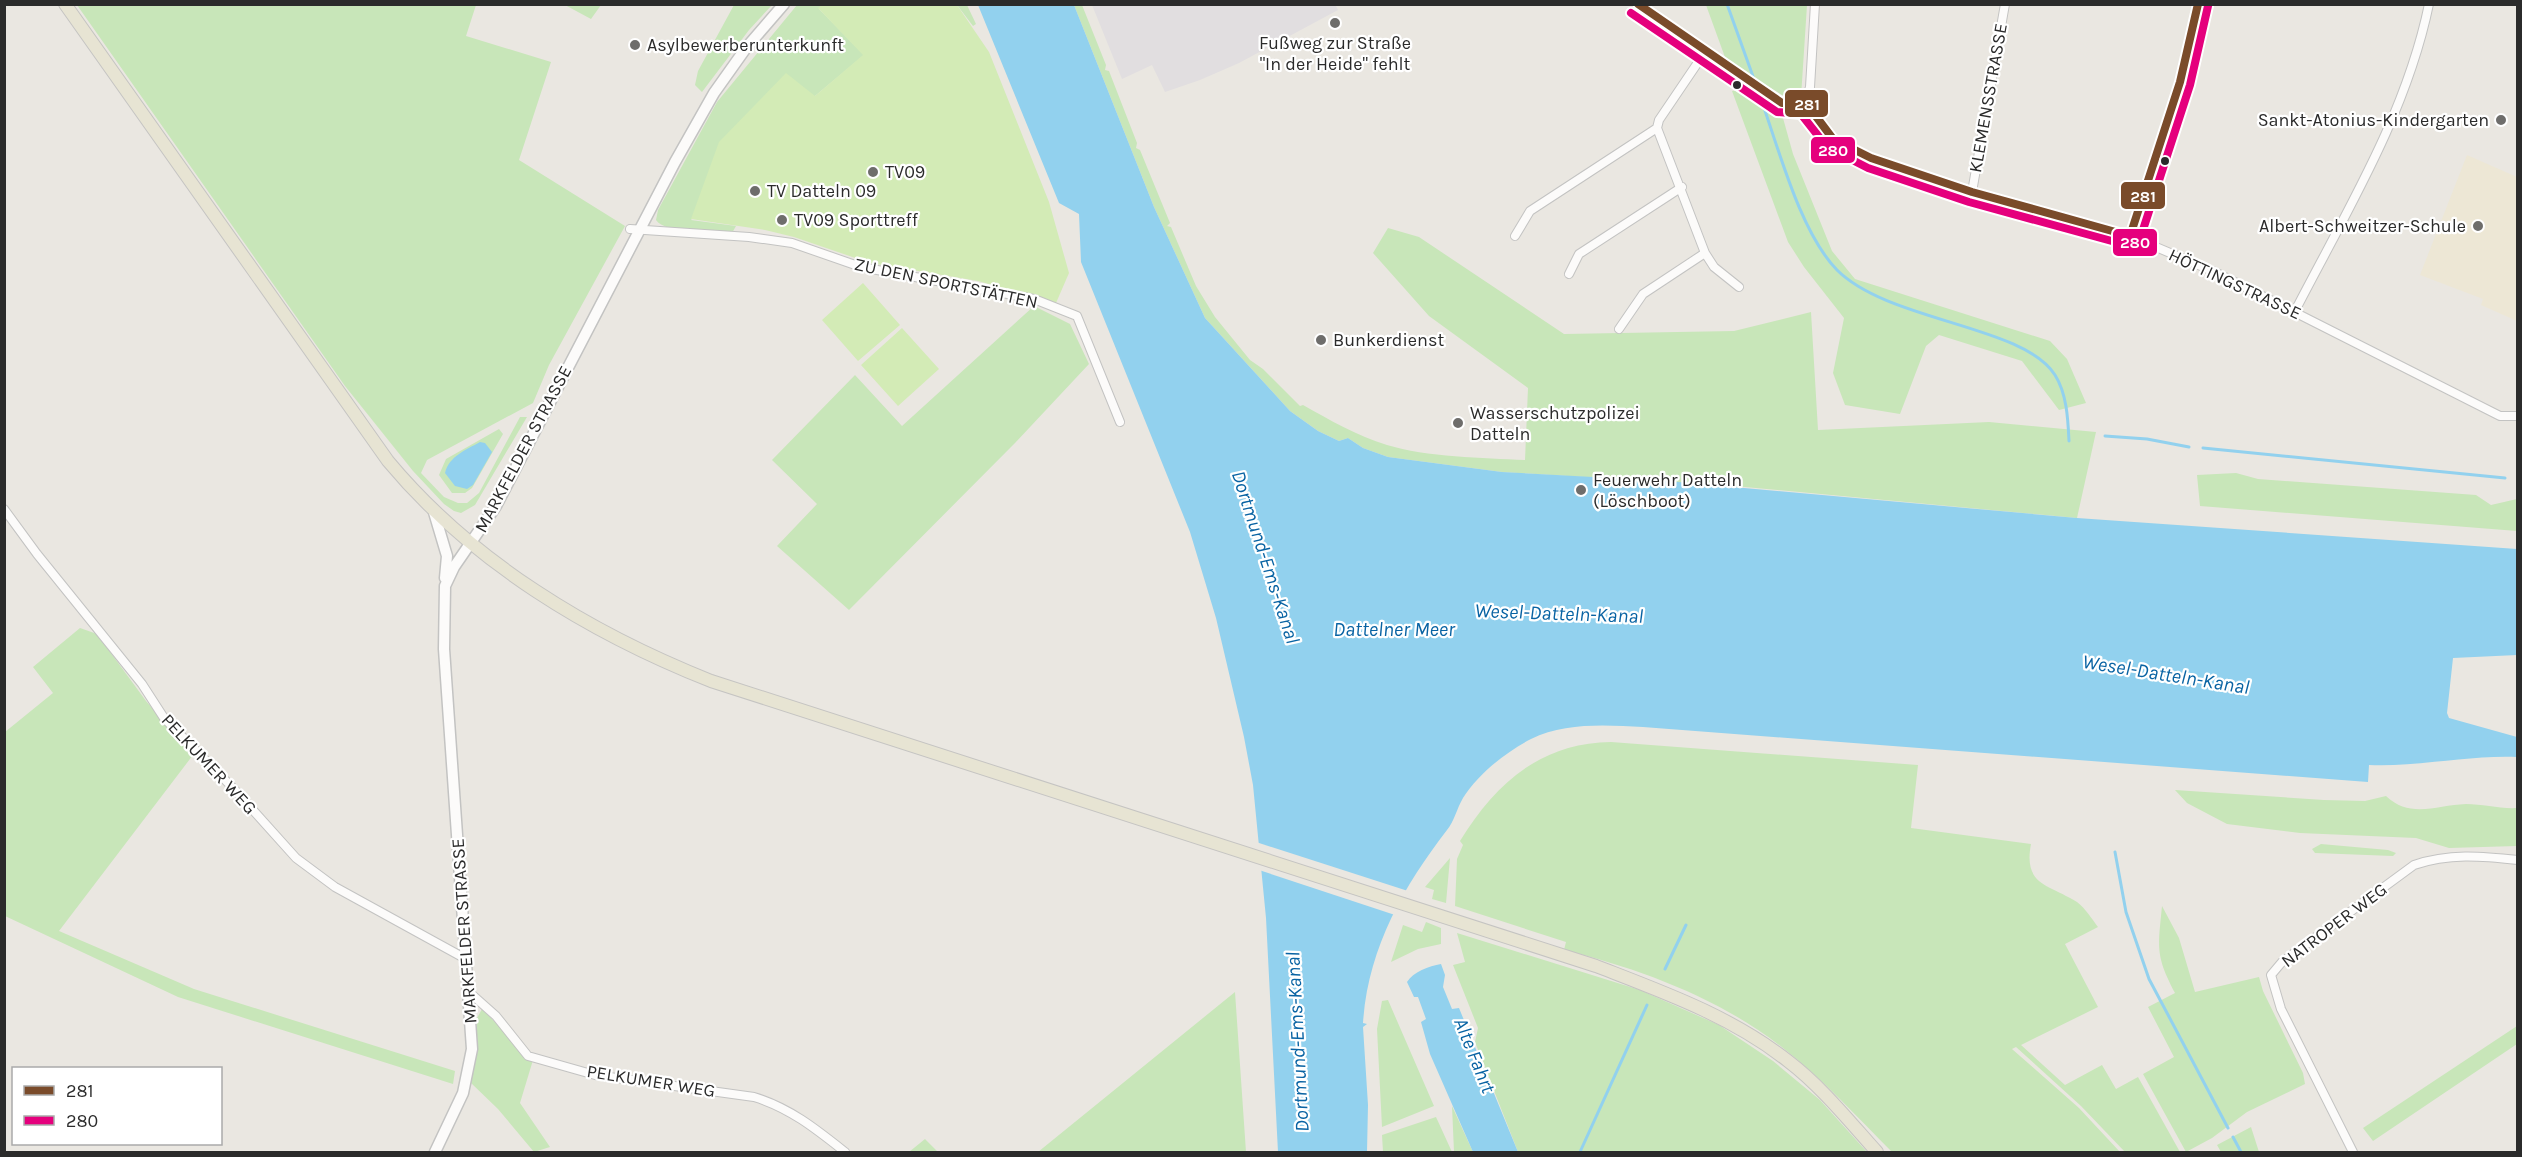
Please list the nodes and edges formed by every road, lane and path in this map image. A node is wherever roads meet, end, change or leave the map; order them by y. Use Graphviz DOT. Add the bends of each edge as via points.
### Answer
graph roads {
  1 [pos="65,4"];
  2 [pos="784,4"];
  3 [pos="1637,4"];
  4 [pos="1815,4"];
  5 [pos="2005,4"];
  6 [pos="2198,4"];
  7 [pos="2429,4"];
  8 [pos="1706,52"];
  9 [pos="1805,103"];
  10 [pos="1657,128"];
  11 [pos="1682,187"];
  12 [pos="1972,192"];
  13 [pos="634,230"];
  14 [pos="1515,236"];
  15 [pos="2130,236"];
  16 [pos="1706,253"];
  17 [pos="1569,274"];
  18 [pos="1739,287"];
  19 [pos="2295,311"];
  20 [pos="1619,329"];
  21 [pos="2517,416"];
  22 [pos="1120,422"];
  23 [pos="4,509"];
  24 [pos="433,509"];
  25 [pos="471,544"];
  26 [pos="445,586"];
  27 [pos="2517,860"];
  28 [pos="466,959"];
  29 [pos="469,992"];
  30 [pos="435,1152"];
  31 [pos="845,1152"];
  32 [pos="1877,1152"];
  33 [pos="2353,1152"];
  1 -- 24 [label="main road" via="370,437"];
  2 -- 13 [label="street, MARKFELDER STRASSE" via="714,93"];
  3 -- 8 [label="street"];
  4 -- 9 [label="street" via="1810,87"];
  5 -- 12 [label="street, KLEMENSSTRASSE"];
  6 -- 15 [label="street" via="2180,82"];
  7 -- 19 [label="street" via="2403,95"];
  8 -- 9 [label="street" via="1782,103"];
  8 -- 10 [label="street"];
  9 -- 12 [label="street, HÖTTINGSTRASSE" via="1826,132 1842,145"];
  10 -- 11 [label="street"];
  10 -- 14 [label="street" via="1530,211"];
  11 -- 16 [label="street"];
  11 -- 17 [label="street" via="1579,254"];
  12 -- 15 [label="street, HÖTTINGSTRASSE"];
  13 -- 22 [label="street, ZU DEN SPORTSTÄTTEN" via="792,243 871,269 1034,299 1077,316"];
  13 -- 25 [label="street, MARKFELDER STRASSE" via="496,506"];
  15 -- 19 [label="street, HÖTTINGSTRASSE"];
  16 -- 18 [label="street" via="1714,267"];
  16 -- 20 [label="street" via="1643,294"];
  19 -- 21 [label="street, HÖTTINGSTRASSE" via="2500,416"];
  23 -- 28 [label="street, PELKUMER WEG" via="142,684 164,718 296,858 334,887"];
  24 -- 25 [label="main road"];
  24 -- 26 [label="street" via="447,556"];
  25 -- 26 [label="street, MARKFELDER STRASSE"];
  25 -- 32 [label="main road" via="574,614 652,658 711,681 1529,944 1689,1002 1748,1033 1790,1062"];
  26 -- 28 [label="street, MARKFELDER STRASSE" via="444,650"];
  27 -- 33 [label="street, NATROPER WEG" via="2469,855 2437,857 2414,865 2282,962 2271,975 2281,1009"];
  28 -- 29 [label="street, MARKFELDER STRASSE"];
  29 -- 30 [label="street, MARKFELDER STRASSE" via="472,1049 465,1086 456,1114"];
  29 -- 31 [label="street, PELKUMER WEG" via="496,1016 528,1056 595,1075 754,1097 797,1115"];
}
